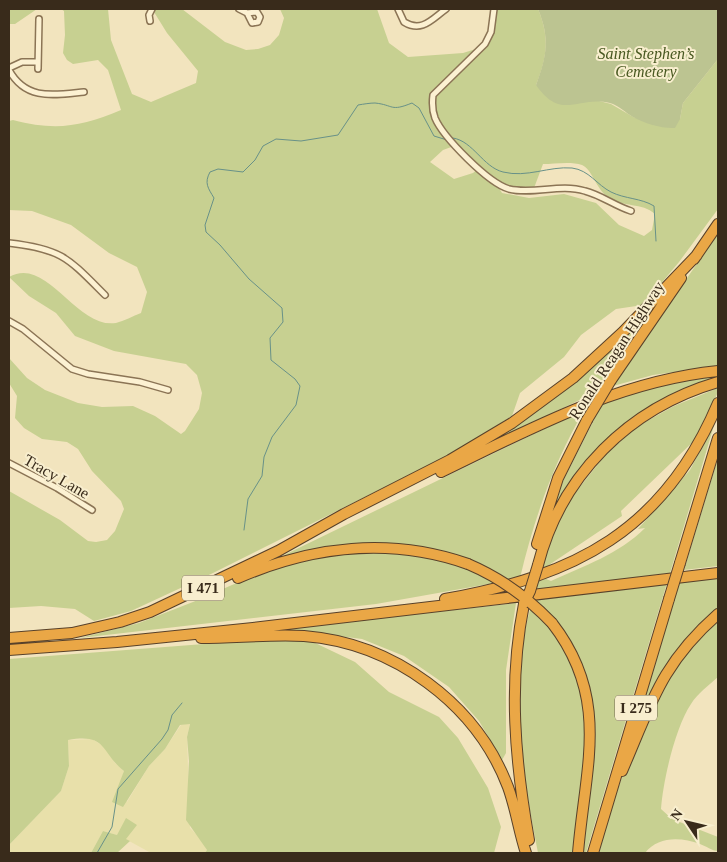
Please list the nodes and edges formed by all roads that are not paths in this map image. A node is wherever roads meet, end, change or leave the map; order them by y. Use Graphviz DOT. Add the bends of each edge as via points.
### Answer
graph roads {
  1 [pos="152,9"];
  2 [pos="239,9"];
  3 [pos="398,9"];
  4 [pos="446,9"];
  5 [pos="494,9"];
  6 [pos="247,13"];
  7 [pos="38,19"];
  8 [pos="150,21"];
  9 [pos="37,62"];
  10 [pos="9,69"];
  11 [pos="38,69"];
  12 [pos="84,92"];
  13 [pos="631,211"];
  14 [pos="718,224"];
  15 [pos="9,243"];
  16 [pos="696,255"];
  17 [pos="105,295"];
  18 [pos="9,321"];
  19 [pos="718,371"];
  20 [pos="718,382"];
  21 [pos="168,390"];
  22 [pos="718,404"];
  23 [pos="718,438"];
  24 [pos="9,463"];
  25 [pos="92,510"];
  26 [pos="327,526"];
  27 [pos="534,566"];
  28 [pos="718,573"];
  29 [pos="164,606"];
  30 [pos="388,611"];
  31 [pos="718,614"];
  32 [pos="166,636"];
  33 [pos="9,638"];
  34 [pos="9,650"];
  35 [pos="602,817"];
  36 [pos="526,853"];
  37 [pos="531,853"];
  38 [pos="578,853"];
  39 [pos="593,853"];
  1 -- 8 [label="street" via="148,15"];
  2 -- 6 [label="street"];
  3 -- 4 [label="street" via="404,22 419,27"];
  5 -- 13 [label="street" via="491,32 485,44 433,95 432,109 438,123 457,147 504,187 517,190 566,187 585,190"];
  7 -- 9 [label="street"];
  9 -- 10 [label="street" via="22,62"];
  9 -- 11 [label="street"];
  10 -- 12 [label="street" via="15,79 41,95"];
  14 -- 16 [label="highway, Ronald Reagan Highway"];
  15 -- 17 [label="street" via="58,253"];
  16 -- 26 [label="highway" via="624,332 544,400 481,443"];
  16 -- 27 [label="highway, Ronald Reagan Highway, bridge" via="587,420 551,496"];
  18 -- 21 [label="street" via="72,369"];
  19 -- 26 [label="highway" via="645,384 604,397"];
  20 -- 27 [label="highway" via="670,400 614,438 563,500"];
  22 -- 30 [label="highway" via="703,438 666,490 637,519 602,546 532,579"];
  23 -- 35 [label="highway, I 275, bridge"];
  24 -- 25 [label="street, Tracy Lane"];
  26 -- 29 [label="highway, I 471"];
  27 -- 37 [label="highway, Ronald Reagan Highway, bridge" via="524,604 516,659 514,719 520,791"];
  28 -- 30 [label="highway"];
  29 -- 33 [label="highway, I 471" via="97,628 51,636"];
  29 -- 38 [label="highway, bridge" via="272,564 355,547 401,549 450,558 504,583 532,603 552,623 578,667 588,700 590,743"];
  30 -- 32 [label="highway"];
  31 -- 35 [label="highway" via="693,638 666,672"];
  32 -- 34 [label="highway"];
  32 -- 36 [label="highway" via="321,639 371,652 410,671 440,692 485,744 507,786"];
  35 -- 39 [label="highway, I 275"];
}
